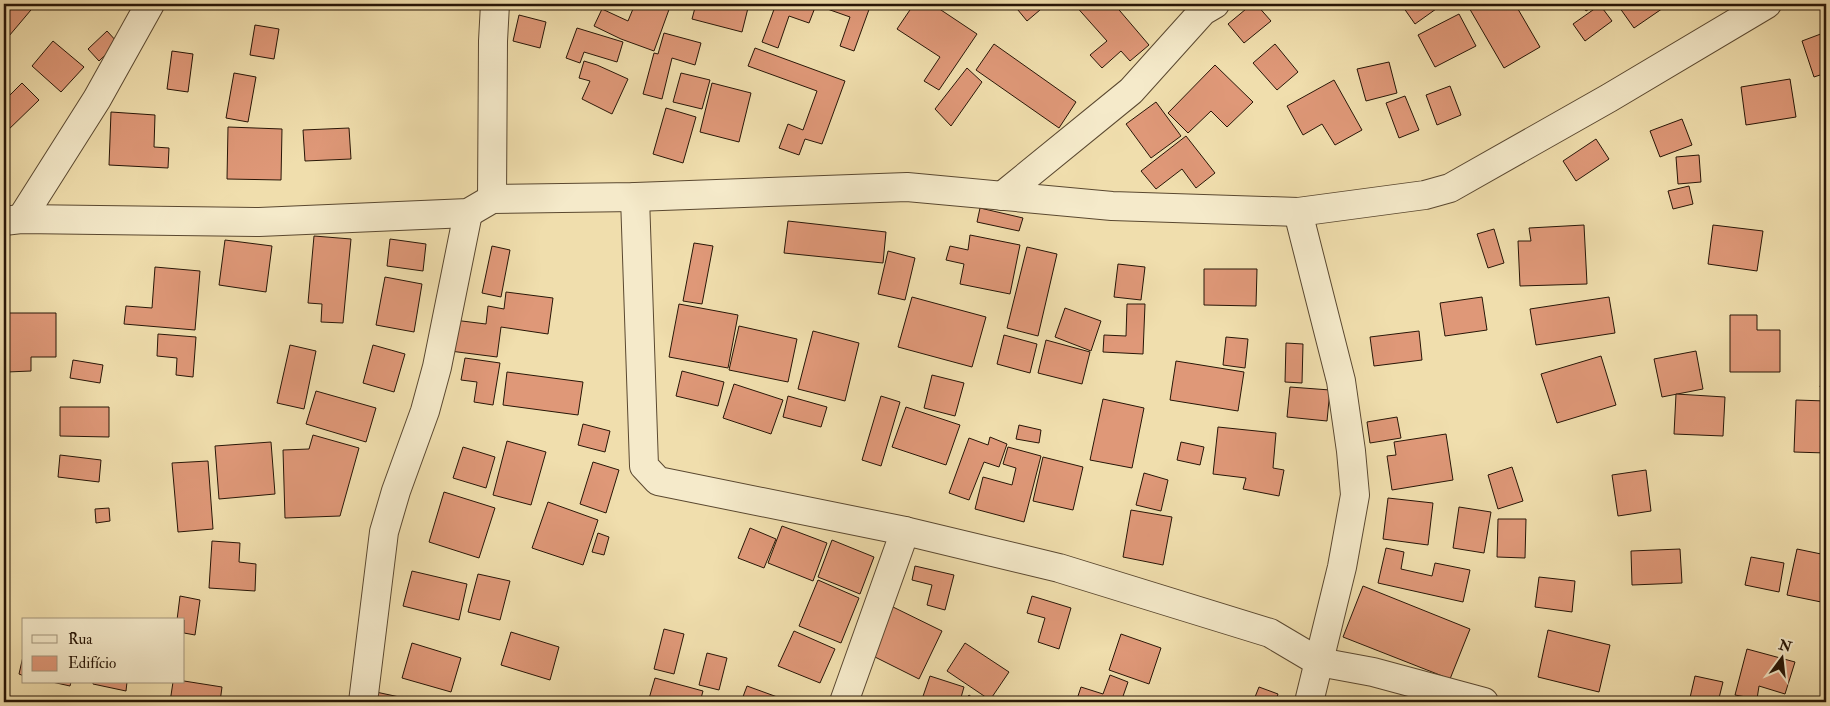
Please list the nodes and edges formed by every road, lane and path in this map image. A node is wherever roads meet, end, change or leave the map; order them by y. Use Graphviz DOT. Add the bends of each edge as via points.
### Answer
graph roads {
  1 [pos="150,4"];
  2 [pos="495,4"];
  3 [pos="1215,4"];
  4 [pos="1767,4"];
  5 [pos="1002,196"];
  6 [pos="636,197"];
  7 [pos="492,199"];
  8 [pos="1298,212"];
  9 [pos="468,213"];
  10 [pos="13,220"];
  11 [pos="905,531"];
  12 [pos="1319,662"];
  13 [pos="363,702"];
  14 [pos="844,702"];
  15 [pos="1308,702"];
  16 [pos="1484,702"];
  1 -- 10 [label="street" via="98,99"];
  2 -- 7 [label="street"];
  3 -- 5 [label="street" via="1203,11 1131,91"];
  4 -- 8 [label="street" via="1450,188 1425,195"];
  5 -- 6 [label="street" via="907,187"];
  5 -- 8 [label="street" via="1112,206"];
  6 -- 7 [label="street"];
  6 -- 11 [label="street" via="644,466 658,481"];
  7 -- 9 [label="street"];
  8 -- 12 [label="street" via="1341,381 1355,496"];
  9 -- 10 [label="street" via="259,222"];
  9 -- 13 [label="street" via="437,367 384,532"];
  11 -- 12 [label="street" via="1059,568 1270,633"];
  11 -- 14 [label="street"];
  12 -- 15 [label="street"];
  12 -- 16 [label="street" via="1373,672"];
}
